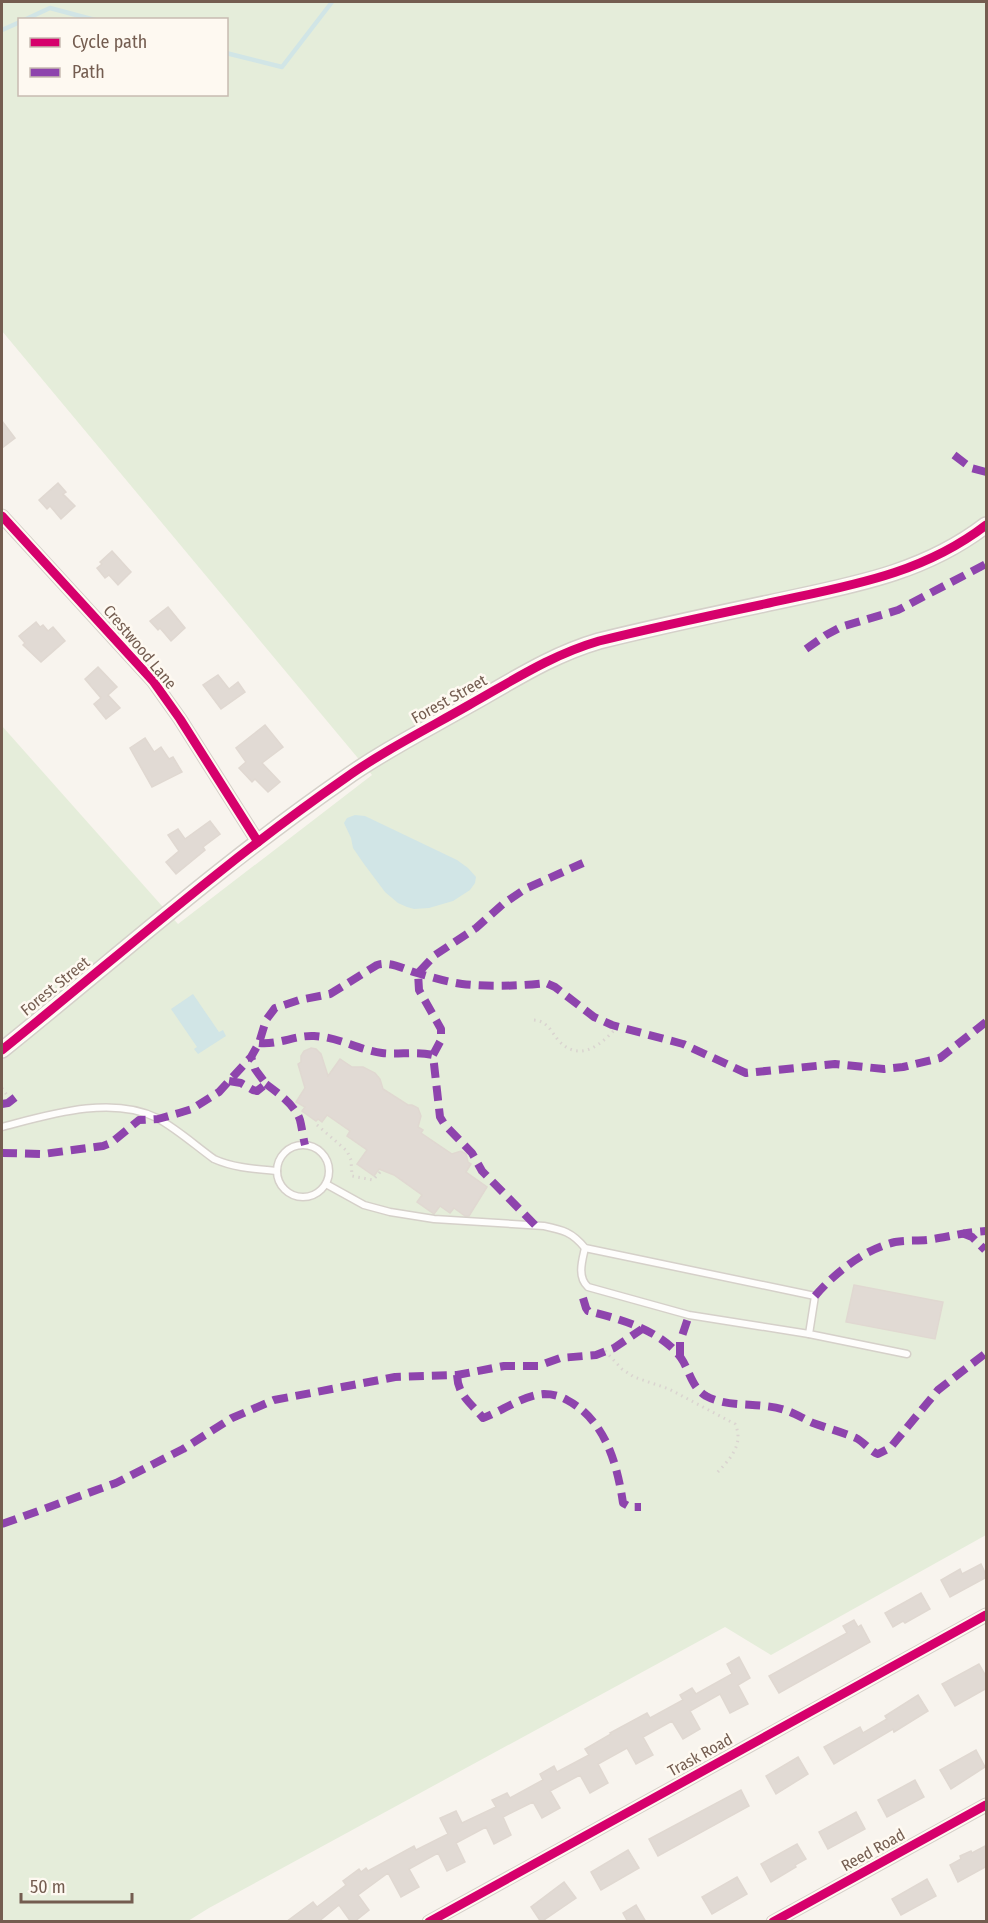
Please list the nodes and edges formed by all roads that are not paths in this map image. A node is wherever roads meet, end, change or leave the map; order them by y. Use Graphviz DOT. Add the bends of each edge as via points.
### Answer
graph roads {
  1 [pos="2,516"];
  2 [pos="987,525"];
  3 [pos="258,842"];
  4 [pos="2,1050"];
  5 [pos="2,1127"];
  6 [pos="278,1171"];
  7 [pos="326,1184"];
  8 [pos="585,1248"];
  9 [pos="809,1334"];
  10 [pos="908,1354"];
  11 [pos="987,1615"];
  12 [pos="987,1805"];
  13 [pos="429,1922"];
  14 [pos="773,1922"];
  1 -- 3 [label="street, Crestwood Lane" via="153,681"];
  2 -- 3 [label="street, Forest Street" via="948,551 900,572 615,637 558,655 373,760"];
  3 -- 4 [label="street, Forest Street"];
  5 -- 6 [label="lane" via="101,1107 133,1110 158,1119 222,1163"];
  6 -- 7 [label="lane" via="281,1184 293,1195 310,1196"];
  6 -- 7 [label="lane" via="285,1152 301,1144 309,1145 328,1161"];
  7 -- 8 [label="lane" via="364,1205 390,1212 558,1228 574,1236"];
  8 -- 9 [label="lane" via="582,1278 588,1287 689,1315"];
  8 -- 9 [label="lane" via="815,1296"];
  9 -- 10 [label="lane"];
  11 -- 13 [label="street, Trask Road"];
  12 -- 14 [label="street, Reed Road"];
}
